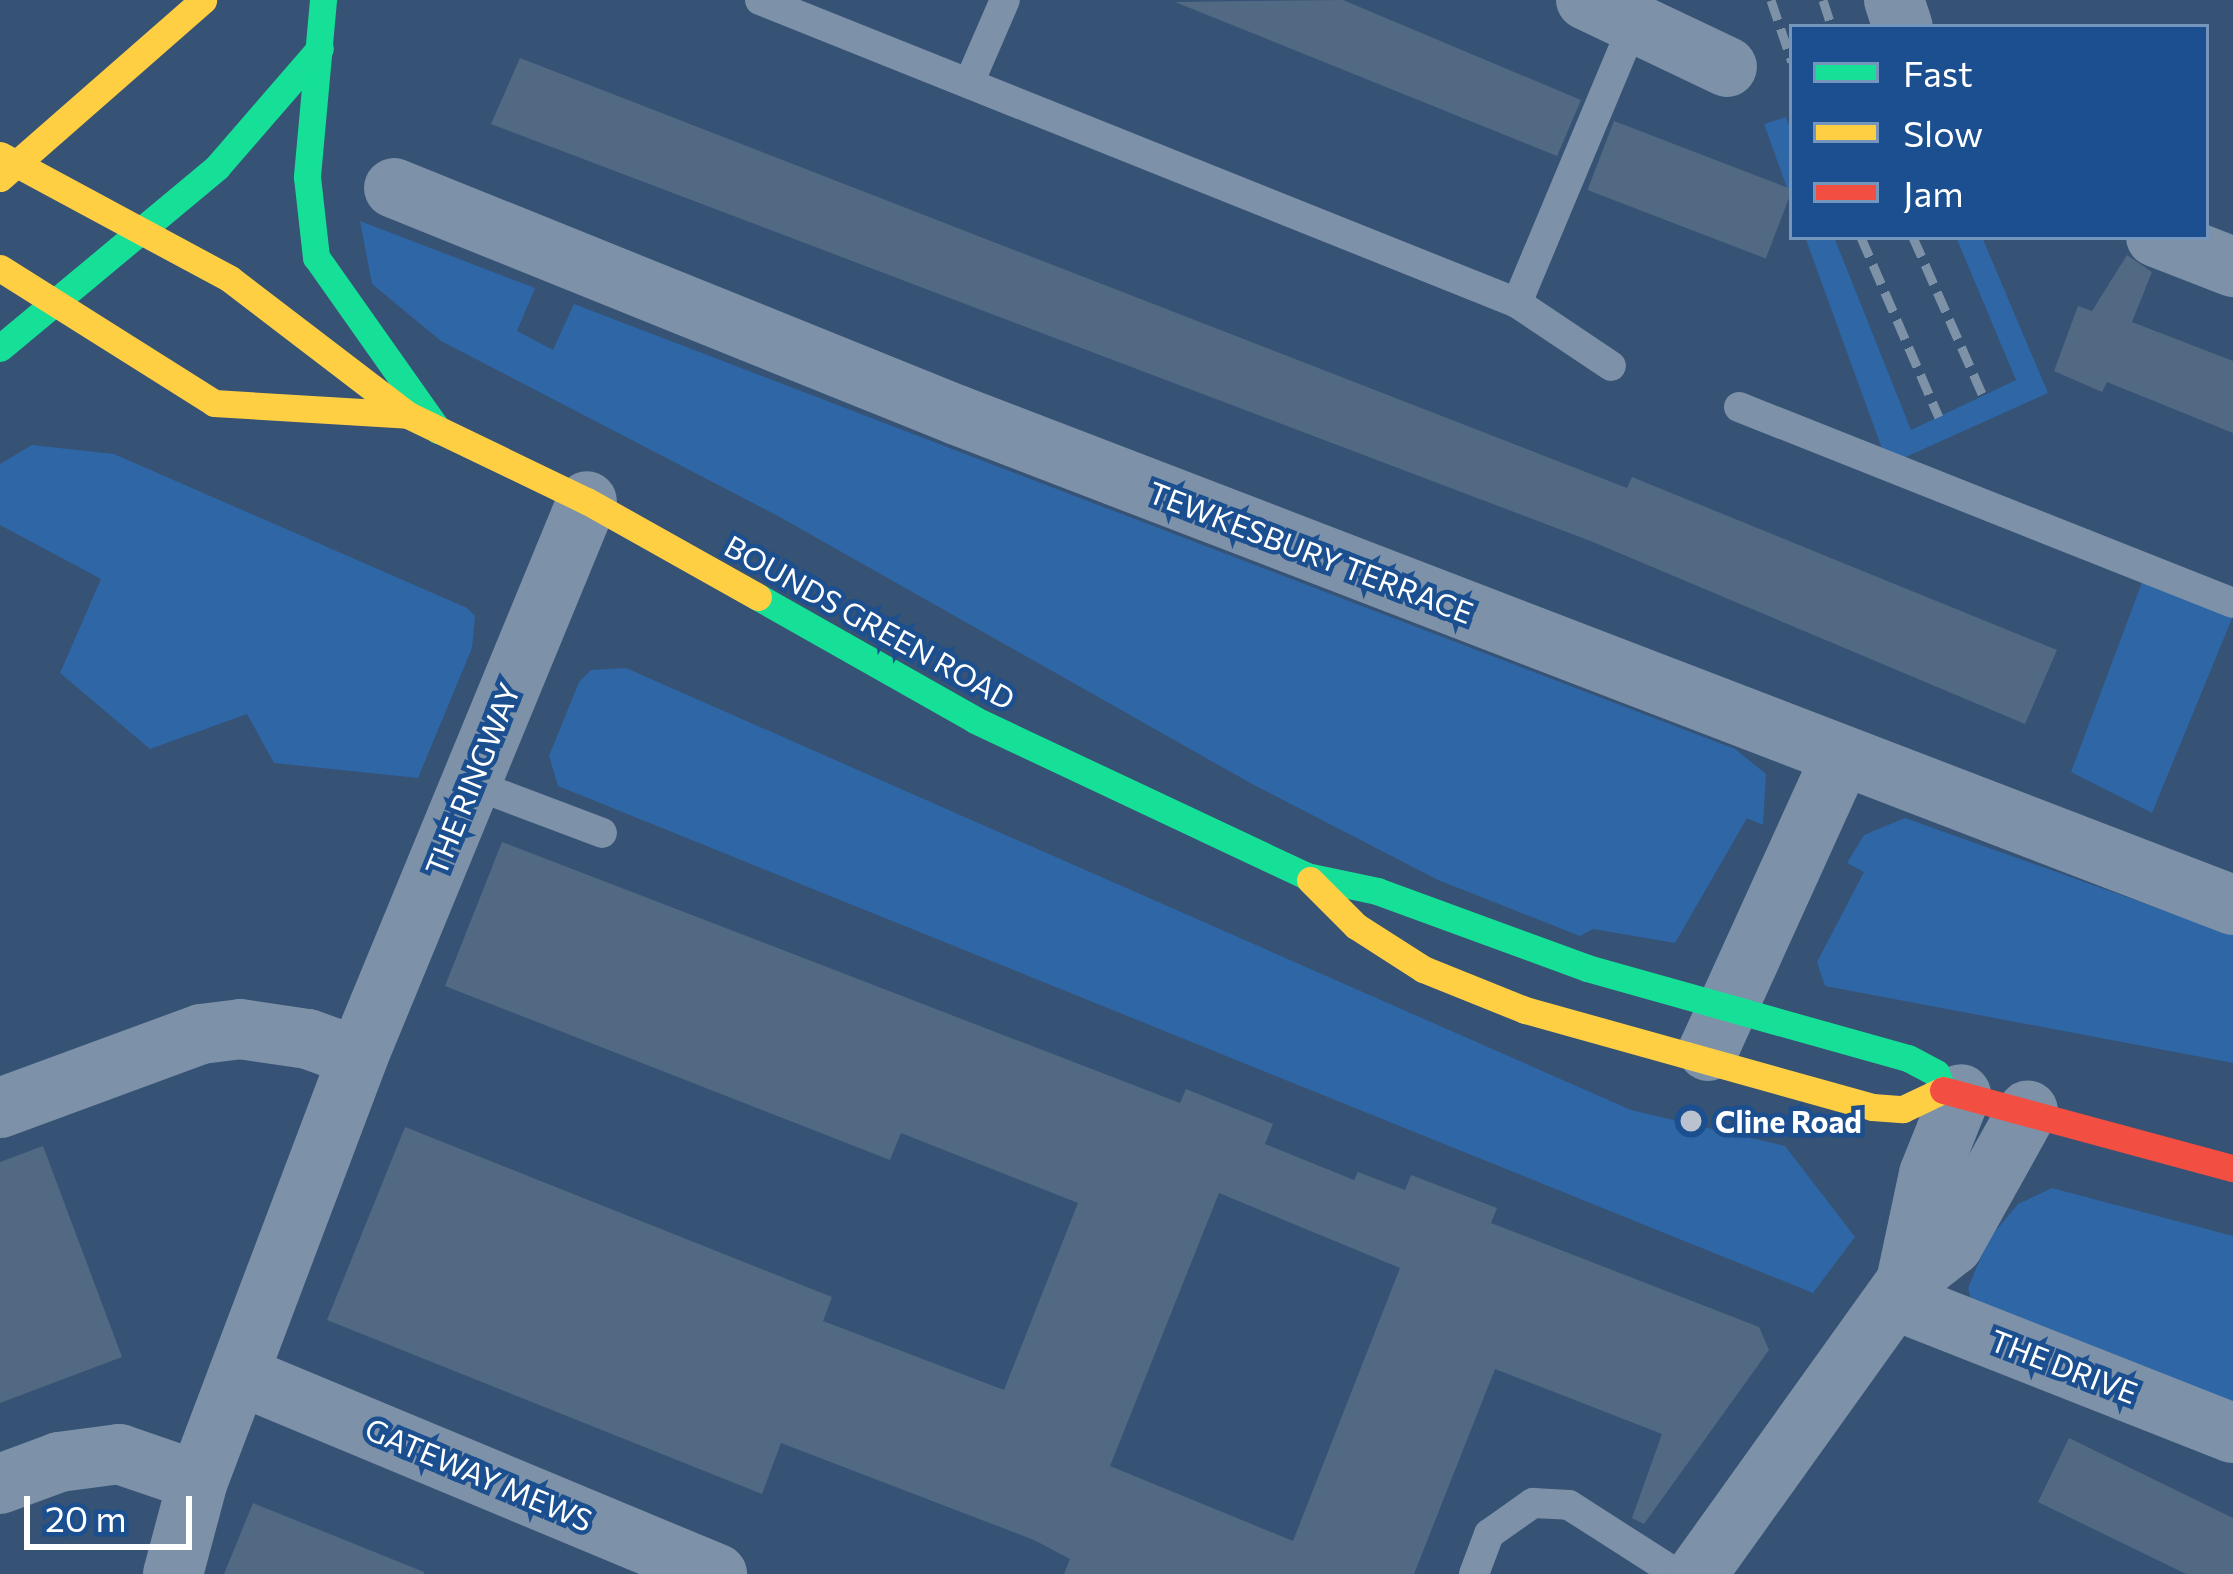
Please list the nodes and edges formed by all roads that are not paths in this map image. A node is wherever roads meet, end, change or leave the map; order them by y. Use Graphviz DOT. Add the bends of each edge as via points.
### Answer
graph roads {
  1 [pos="203,0"];
  2 [pos="323,0"];
  3 [pos="760,0"];
  4 [pos="1005,0"];
  5 [pos="1610,11"];
  6 [pos="320,48"];
  7 [pos="1727,67"];
  8 [pos="969,83"];
  9 [pos="6,165"];
  10 [pos="394,188"];
  11 [pos="138,232"];
  12 [pos="2164,240"];
  13 [pos="2233,267"];
  14 [pos="8,282"];
  15 [pos="1517,303"];
  16 [pos="53,304"];
  17 [pos="0,348"];
  18 [pos="1611,366"];
  19 [pos="1738,406"];
  20 [pos="408,415"];
  21 [pos="438,430"];
  22 [pos="586,501"];
  23 [pos="2233,603"];
  24 [pos="1842,756"];
  25 [pos="470,784"];
  26 [pos="602,833"];
  27 [pos="1306,876"];
  28 [pos="2233,905"];
  29 [pos="1726,1008"];
  30 [pos="358,1057"];
  31 [pos="1702,1065"];
  32 [pos="1952,1092"];
  33 [pos="0,1108"];
  34 [pos="2028,1110"];
  35 [pos="2233,1168"];
  36 [pos="1900,1291"];
  37 [pos="239,1375"];
  38 [pos="2233,1433"];
  39 [pos="198,1480"];
  40 [pos="0,1484"];
  41 [pos="173,1574"];
  42 [pos="717,1574"];
  43 [pos="1474,1574"];
  44 [pos="1677,1574"];
  45 [pos="1696,1574"];
  1 -- 9 [label="main road"];
  2 -- 6 [label="main road"];
  3 -- 8 [label="lane"];
  4 -- 8 [label="lane"];
  5 -- 7 [label="street"];
  5 -- 15 [label="lane"];
  6 -- 11 [label="main road" via="217,167"];
  6 -- 21 [label="main road" via="307,177 316,257"];
  8 -- 15 [label="lane"];
  9 -- 11 [label="main road, BOUNDS GREEN ROAD"];
  10 -- 24 [label="street, TEWKESBURY TERRACE"];
  11 -- 14 [label="main road"];
  11 -- 16 [label="main road"];
  11 -- 20 [label="main road, BOUNDS GREEN ROAD" via="230,279"];
  12 -- 13 [label="street"];
  14 -- 16 [label="main road, BOUNDS GREEN ROAD"];
  15 -- 18 [label="lane"];
  16 -- 17 [label="main road"];
  16 -- 20 [label="main road, BOUNDS GREEN ROAD" via="214,403"];
  19 -- 23 [label="lane"];
  20 -- 21 [label="main road, BOUNDS GREEN ROAD"];
  21 -- 22 [label="main road, BOUNDS GREEN ROAD"];
  22 -- 25 [label="street, THE RINGWAY"];
  22 -- 27 [label="main road, BOUNDS GREEN ROAD" via="975,720"];
  24 -- 28 [label="street, TEWKESBURY TERRACE"];
  24 -- 29 [label="street"];
  25 -- 26 [label="lane"];
  25 -- 30 [label="street, THE RINGWAY"];
  27 -- 29 [label="main road, BOUNDS GREEN ROAD" via="1377,891 1587,968"];
  27 -- 31 [label="main road, BOUNDS GREEN ROAD" via="1356,926 1423,969"];
  29 -- 31 [label="street"];
  29 -- 32 [label="main road, BOUNDS GREEN ROAD" via="1908,1058"];
  30 -- 33 [label="street" via="285,1036 201,1034"];
  30 -- 37 [label="street, THE RINGWAY"];
  31 -- 32 [label="main road, BOUNDS GREEN ROAD" via="1872,1107 1904,1109"];
  32 -- 34 [label="main road, BOUNDS GREEN ROAD"];
  32 -- 36 [label="street"];
  34 -- 35 [label="main road, BOUNDS GREEN ROAD"];
  34 -- 36 [label="street" via="1953,1245"];
  36 -- 38 [label="street, THE DRIVE"];
  36 -- 45 [label="street"];
  37 -- 39 [label="street, THE RINGWAY"];
  37 -- 42 [label="street, GATEWAY MEWS"];
  39 -- 40 [label="street" via="119,1454 58,1462"];
  39 -- 41 [label="street, THE RINGWAY"];
  43 -- 44 [label="lane" via="1489,1534 1533,1503 1569,1505"];
}
